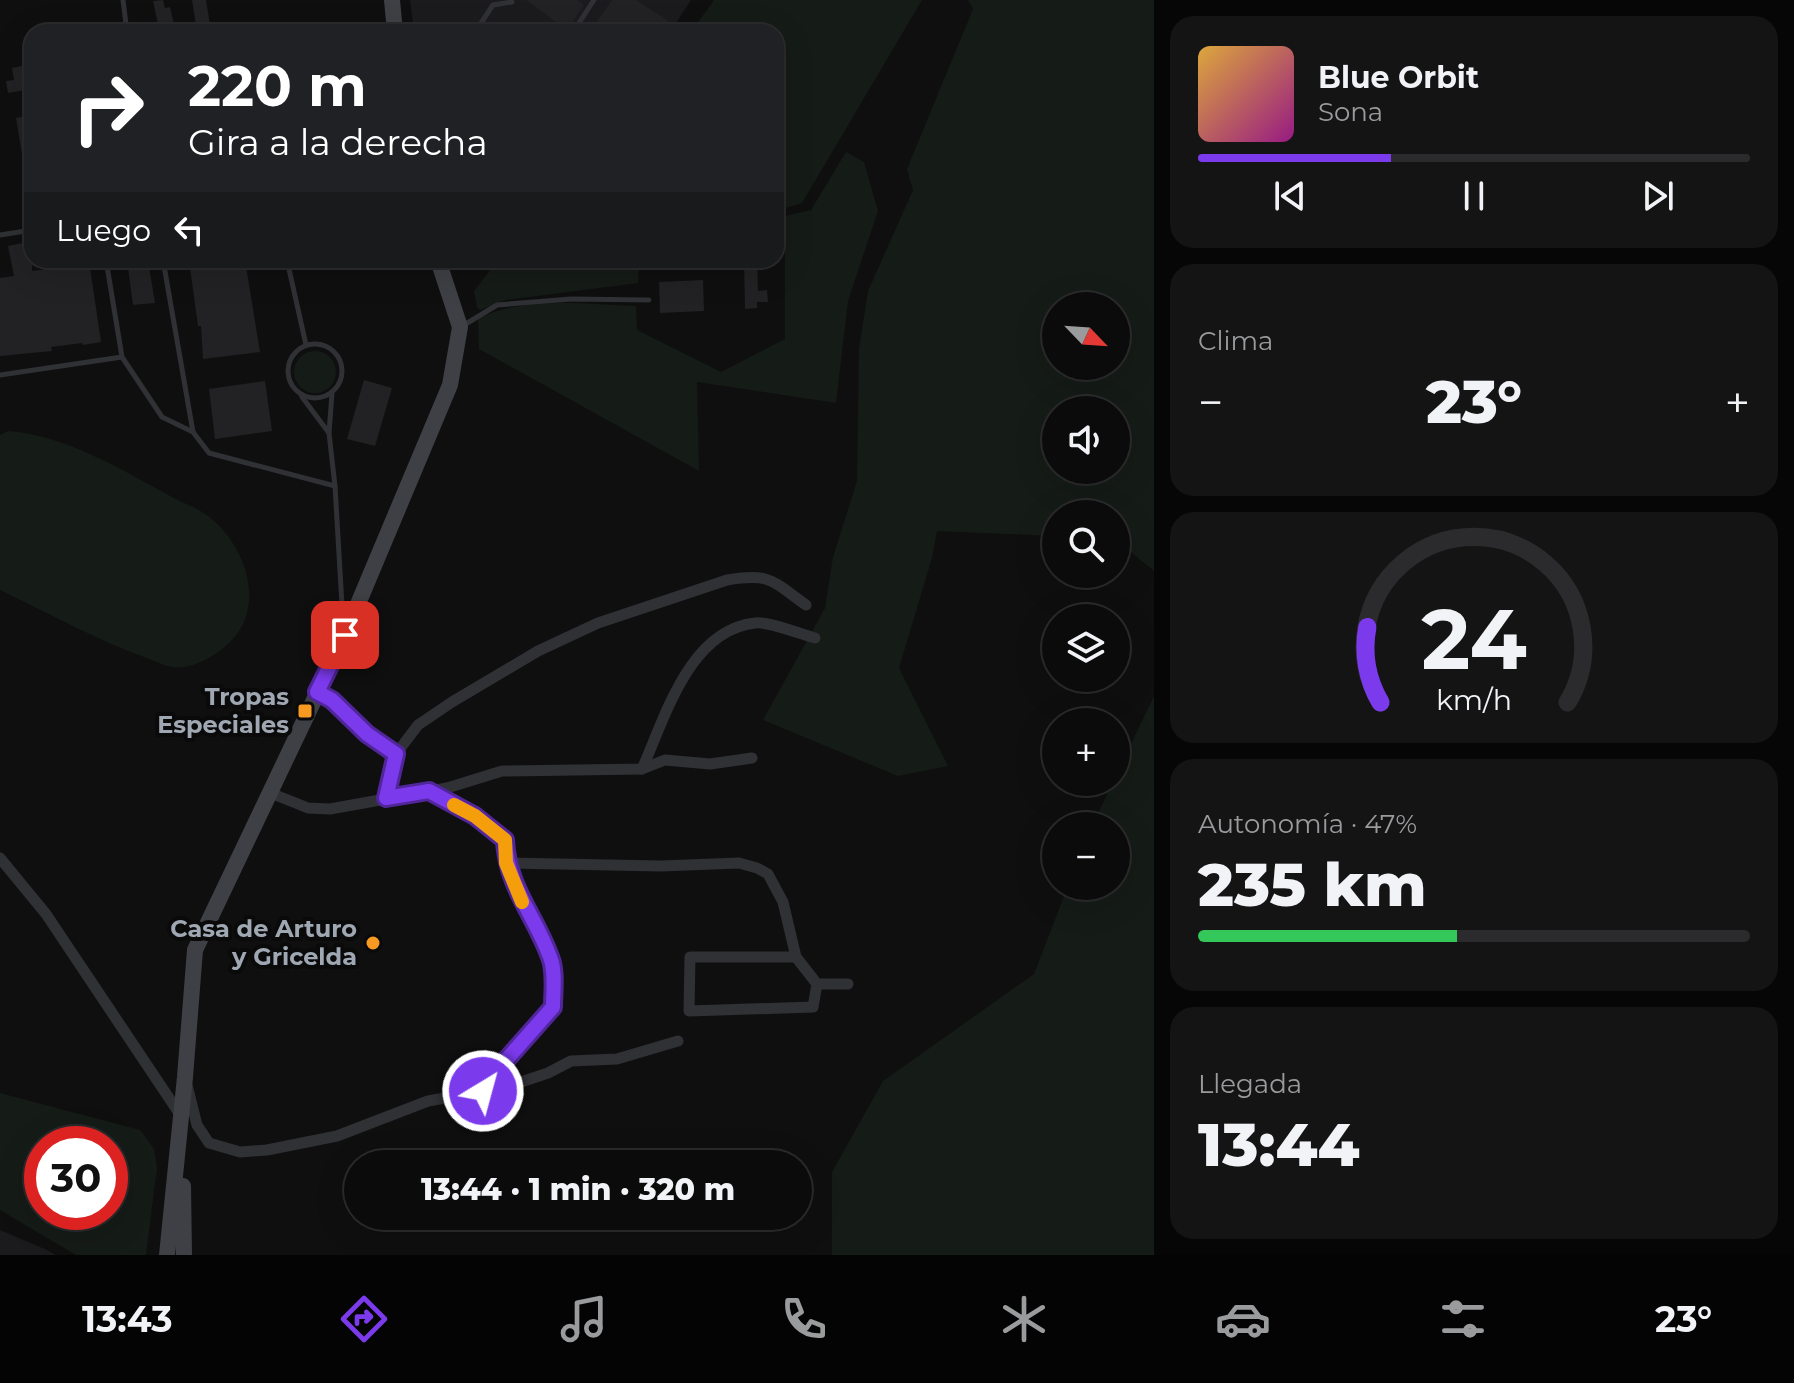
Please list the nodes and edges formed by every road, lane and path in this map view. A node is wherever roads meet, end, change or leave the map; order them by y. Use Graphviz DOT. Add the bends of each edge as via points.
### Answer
graph roads {
  1 [pos="123,0"];
  2 [pos="392,0"];
  3 [pos="594,0"];
  4 [pos="512,2"];
  5 [pos="126,24"];
  6 [pos="394,24"];
  7 [pos="480,24"];
  8 [pos="578,24"];
  9 [pos="24,231"];
  10 [pos="0,235"];
  11 [pos="107,268"];
  12 [pos="164,268"];
  13 [pos="289,268"];
  14 [pos="441,268"];
  15 [pos="649,300"];
  16 [pos="460,327"];
  17 [pos="306,345"];
  18 [pos="122,357"];
  19 [pos="0,375"];
  20 [pos="332,392"];
  21 [pos="300,395"];
  22 [pos="193,432"];
  23 [pos="329,433"];
  24 [pos="335,486"];
  25 [pos="806,605"];
  26 [pos="345,635"];
  27 [pos="815,638"];
  28 [pos="317,692"];
  29 [pos="396,754"];
  30 [pos="752,758"];
  31 [pos="642,769"];
  32 [pos="429,791"];
  33 [pos="268,792"];
  34 [pos="386,798"];
  35 [pos="0,858"];
  36 [pos="506,863"];
  37 [pos="5,869"];
  38 [pos="796,957"];
  39 [pos="817,984"];
  40 [pos="848,984"];
  41 [pos="678,1041"];
  42 [pos="185,1077"];
  43 [pos="483,1091"];
  44 [pos="181,1117"];
  45 [pos="167,1255"];
  46 [pos="184,1255"];
  1 -- 5 [label="lane"];
  2 -- 6 [label="main road"];
  3 -- 8 [label="lane"];
  4 -- 7 [label="lane" via="493,5"];
  9 -- 10 [label="lane"];
  11 -- 18 [label="lane"];
  12 -- 22 [label="lane"];
  13 -- 17 [label="lane"];
  14 -- 16 [label="main road"];
  15 -- 16 [label="lane" via="497,305"];
  16 -- 26 [label="main road" via="450,385"];
  17 -- 20 [label="lane" via="324,345 338,358 341,376"];
  17 -- 21 [label="lane" via="288,364 289,381"];
  18 -- 19 [label="lane"];
  18 -- 22 [label="lane" via="162,417"];
  20 -- 21 [label="lane" via="317,399"];
  20 -- 23 [label="lane"];
  21 -- 23 [label="lane"];
  22 -- 24 [label="lane" via="209,453"];
  23 -- 24 [label="lane"];
  24 -- 26 [label="lane"];
  25 -- 29 [label="street" via="766,577 747,577 598,623 452,702 418,725"];
  26 -- 28 [label="main road"];
  27 -- 31 [label="street" via="757,622 715,640 689,665"];
  28 -- 29 [label="street"];
  28 -- 33 [label="main road"];
  29 -- 34 [label="street"];
  30 -- 31 [label="street" via="710,764 665,760"];
  31 -- 32 [label="street" via="502,771"];
  32 -- 34 [label="street"];
  32 -- 36 [label="street" via="505,840"];
  33 -- 34 [label="street" via="308,808"];
  33 -- 42 [label="main road" via="195,950"];
  35 -- 37 [label="street"];
  36 -- 38 [label="street" via="739,863 757,868 768,874 783,902"];
  36 -- 43 [label="street" via="552,959 553,1007"];
  37 -- 44 [label="street" via="46,914"];
  38 -- 39 [label="street"];
  38 -- 39 [label="street" via="690,957 689,1011 813,1007"];
  39 -- 40 [label="street"];
  41 -- 43 [label="street" via="617,1059 571,1061"];
  42 -- 43 [label="street" via="197,1125 209,1143 240,1152 337,1136 428,1101"];
  42 -- 44 [label="main road"];
  44 -- 45 [label="main road"];
  44 -- 46 [label="main road"];
}
